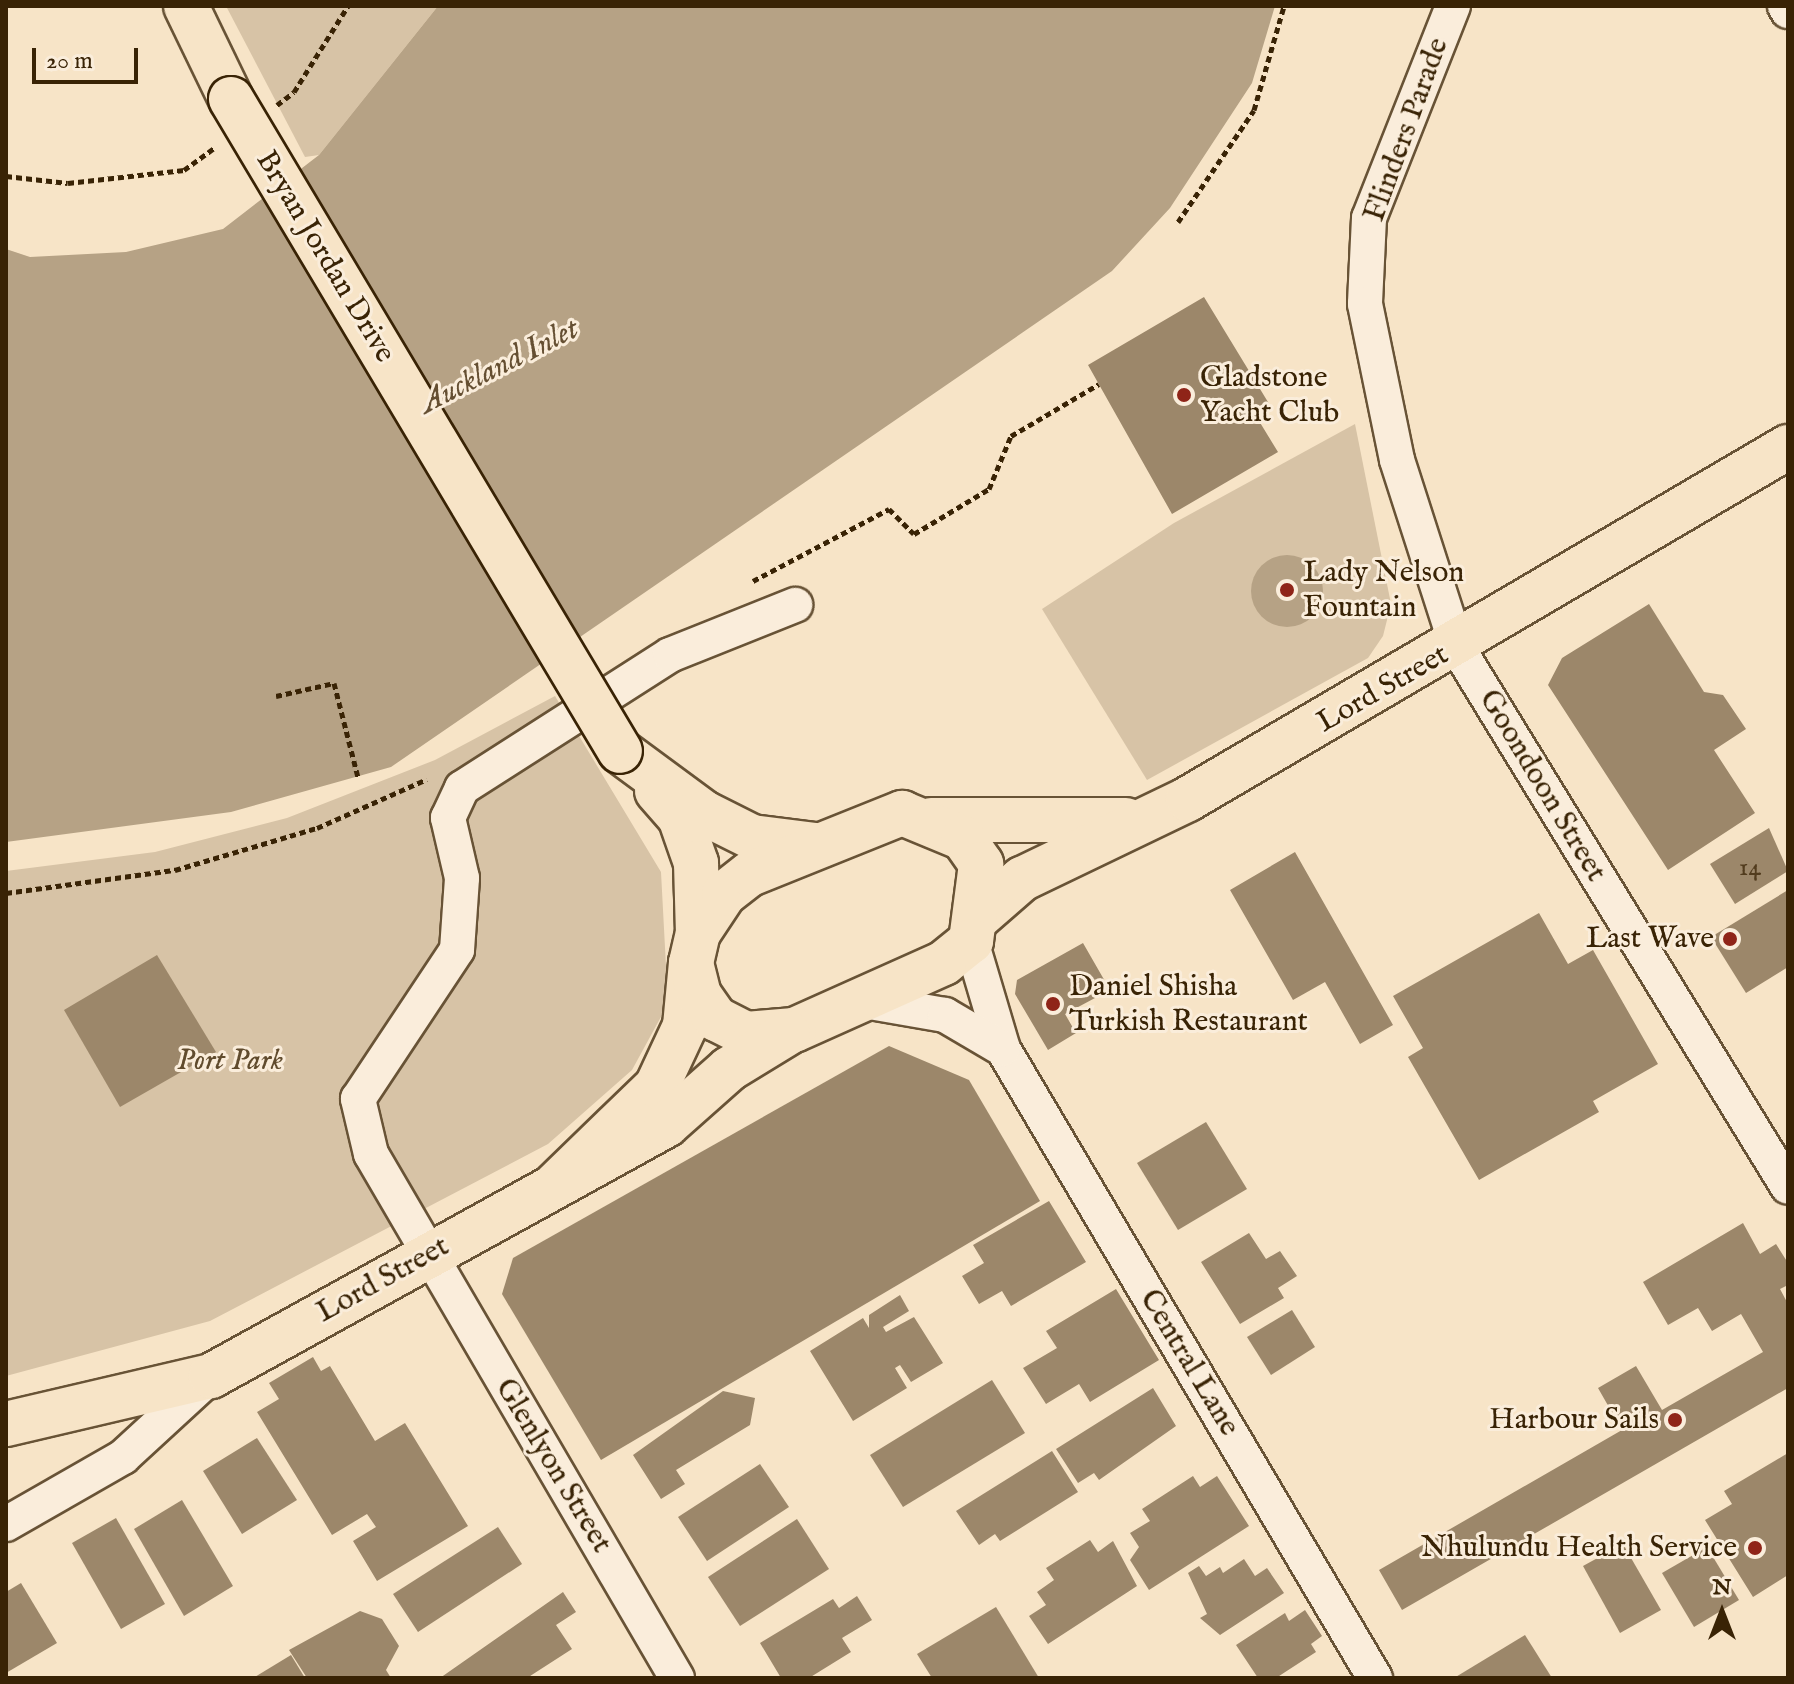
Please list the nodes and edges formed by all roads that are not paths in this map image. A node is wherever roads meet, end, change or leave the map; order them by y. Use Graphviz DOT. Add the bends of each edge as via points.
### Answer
graph roads {
  1 [pos="186,6"];
  2 [pos="1453,6"];
  3 [pos="1365,304"];
  4 [pos="1788,447"];
  5 [pos="795,605"];
  6 [pos="1457,647"];
  7 [pos="620,751"];
  8 [pos="930,819"];
  9 [pos="1137,819"];
  10 [pos="820,845"];
  11 [pos="974,930"];
  12 [pos="694,948"];
  13 [pos="864,1001"];
  14 [pos="794,1030"];
  15 [pos="1003,1049"];
  16 [pos="555,1185"];
  17 [pos="1788,1187"];
  18 [pos="428,1255"];
  19 [pos="211,1376"];
  20 [pos="6,1424"];
  21 [pos="6,1524"];
  22 [pos="677,1678"];
  23 [pos="1375,1678"];
  1 -- 7 [label="main road, Bryan Jordan Drive, bridge" via="250,104"];
  2 -- 3 [label="street, Flinders Parade" via="1369,218"];
  3 -- 6 [label="street, Goondoon Street" via="1397,460"];
  4 -- 6 [label="main road, Lord Street"];
  5 -- 18 [label="street, Glenlyon Street" via="749,617 670,655 462,788 448,818 462,878 457,950 358,1099 371,1154"];
  6 -- 9 [label="main road, Lord Street" via="1188,799"];
  6 -- 17 [label="street, Goondoon Street"];
  7 -- 10 [label="main road, Bryan Jordan Drive" via="704,813 752,837"];
  7 -- 12 [label="main road, Bryan Jordan Drive" via="680,817 696,863"];
  8 -- 9 [label="main road, Lord Street"];
  8 -- 10 [label="main road, Lord Street" via="902,813"];
  8 -- 11 [label="main road" via="963,838 981,864"];
  9 -- 11 [label="main road, Lord Street" via="1022,879"];
  10 -- 12 [label="main road, Lord Street" via="750,874 724,894"];
  11 -- 13 [label="main road, Lord Street" via="944,963"];
  11 -- 15 [label="street, Central Lane"];
  12 -- 14 [label="main road" via="699,995 716,1019 746,1034"];
  12 -- 16 [label="main road, Lord Street" via="685,1026 657,1086"];
  13 -- 14 [label="main road, Lord Street"];
  13 -- 15 [label="street, Central Lane" via="945,1015"];
  14 -- 16 [label="main road, Lord Street" via="729,1069 666,1125"];
  15 -- 23 [label="street, Central Lane"];
  16 -- 18 [label="main road, Lord Street"];
  18 -- 19 [label="main road, Lord Street"];
  18 -- 22 [label="street, Glenlyon Street"];
  19 -- 20 [label="main road, Lord Street"];
  19 -- 21 [label="street, Lord Street" via="123,1457"];
}
